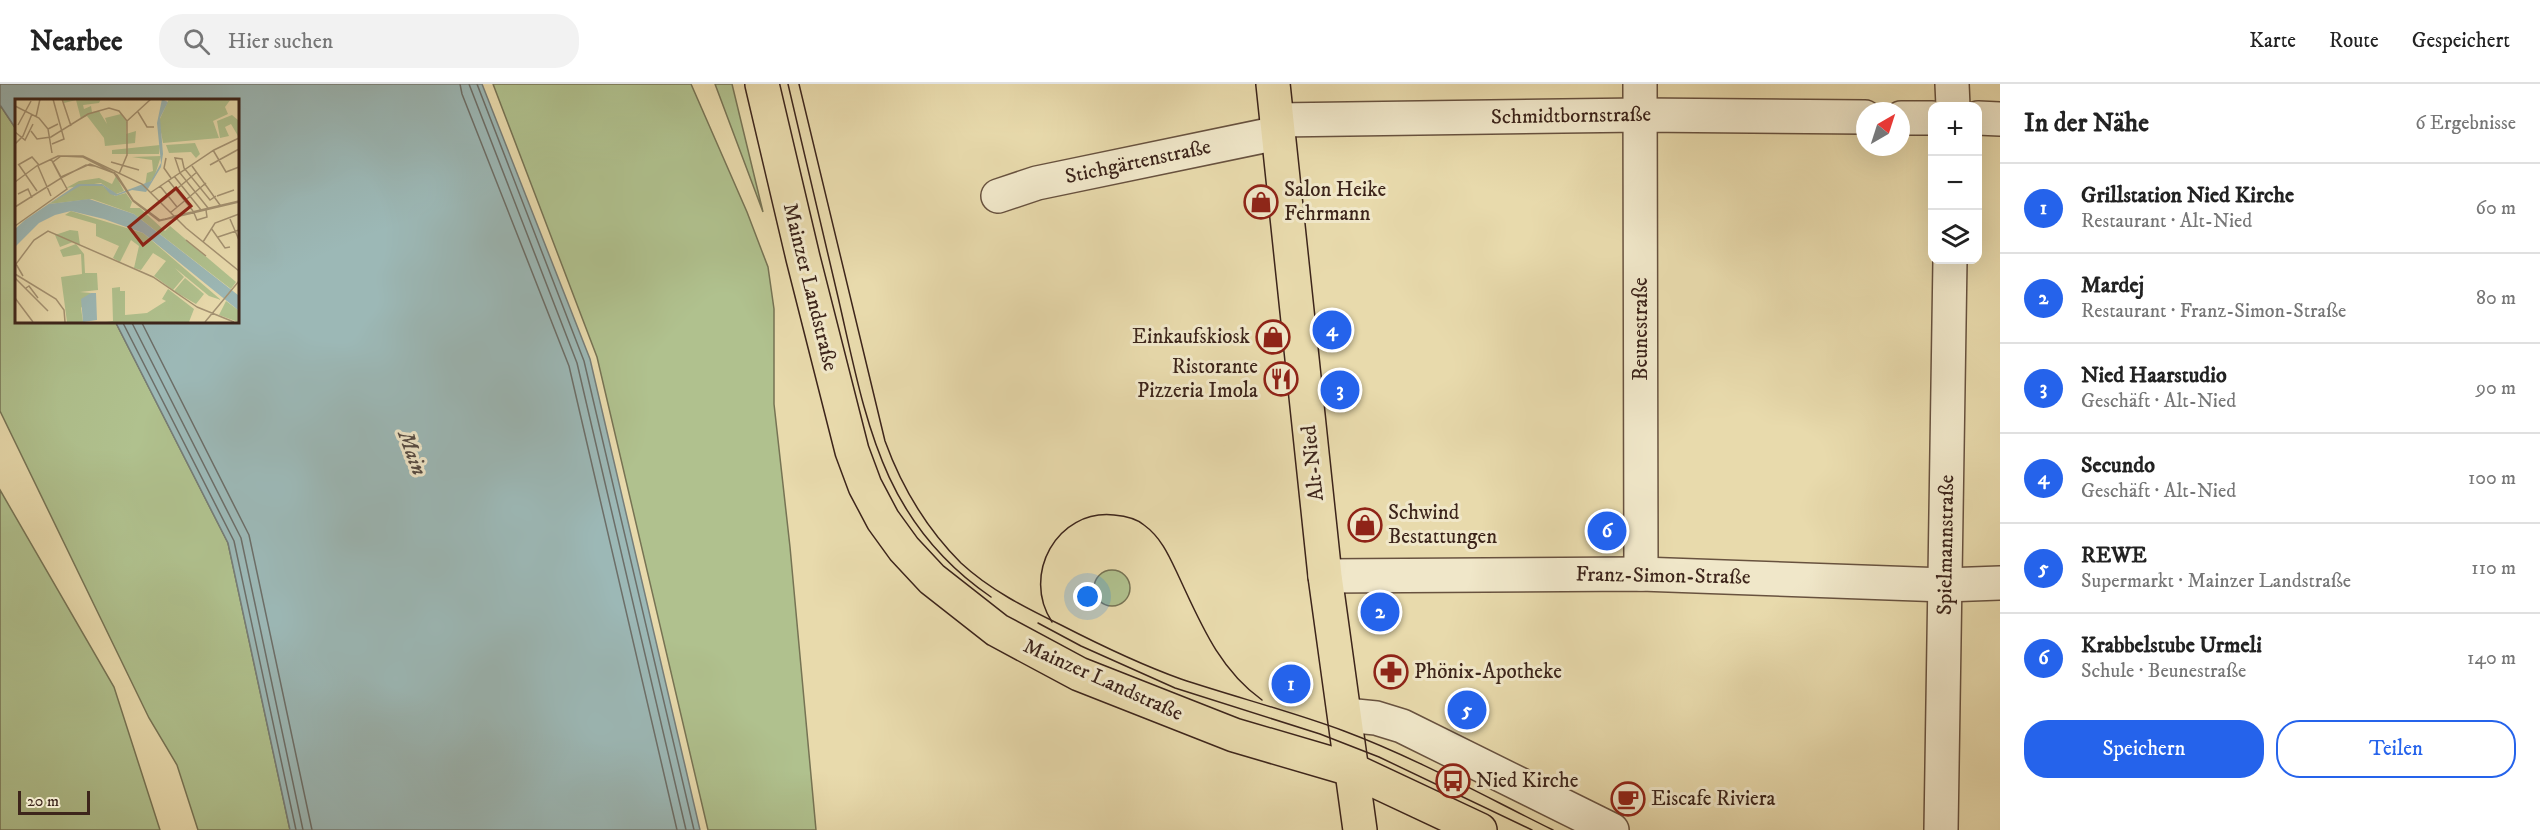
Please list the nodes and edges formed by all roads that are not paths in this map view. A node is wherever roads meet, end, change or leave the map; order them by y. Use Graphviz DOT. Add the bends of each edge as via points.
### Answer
graph roads {
  1 [pos="762,84"];
  2 [pos="1273,84"];
  3 [pos="1952,84"];
  4 [pos="1640,100"];
  5 [pos="1953,102"];
  6 [pos="1856,116"];
  7 [pos="1910,118"];
  8 [pos="1928,118"];
  9 [pos="1982,118"];
  10 [pos="2000,119"];
  11 [pos="1277,127"];
  12 [pos="998,195"];
  13 [pos="1950,264"];
  14 [pos="1641,574"];
  15 [pos="1326,576"];
  16 [pos="2000,583"];
  17 [pos="1945,585"];
  18 [pos="1346,715"];
  19 [pos="1350,769"];
  20 [pos="1360,830"];
  21 [pos="1480,830"];
  22 [pos="1612,830"];
  23 [pos="1941,830"];
  1 -- 19 [label="main road, Mainzer Landstraße" via="852,451 883,520 904,549 932,579 997,630 1079,674 1214,728"];
  2 -- 11 [label="main road, Alt-Nied"];
  3 -- 5 [label="street"];
  4 -- 6 [label="street, Schmidtbornstraße"];
  4 -- 11 [label="street, Schmidtbornstraße"];
  4 -- 14 [label="street, Beunestraße"];
  7 -- 8 [label="street"];
  9 -- 10 [label="street"];
  11 -- 12 [label="street, Stichgärtenstraße"];
  11 -- 15 [label="main road, Alt-Nied"];
  13 -- 17 [label="street, Spielmannstraße"];
  14 -- 15 [label="street, Franz-Simon-Straße"];
  14 -- 17 [label="street, Franz-Simon-Straße"];
  15 -- 18 [label="main road, Alt-Nied"];
  16 -- 17 [label="street, Franz-Simon-Straße"];
  17 -- 23 [label="street, Spielmannstraße"];
  18 -- 19 [label="main road, Alt-Nied"];
  18 -- 22 [label="street" via="1402,726"];
  19 -- 20 [label="main road, Alt-Nied"];
  19 -- 21 [label="main road, Mainzer Landstraße"];
}
